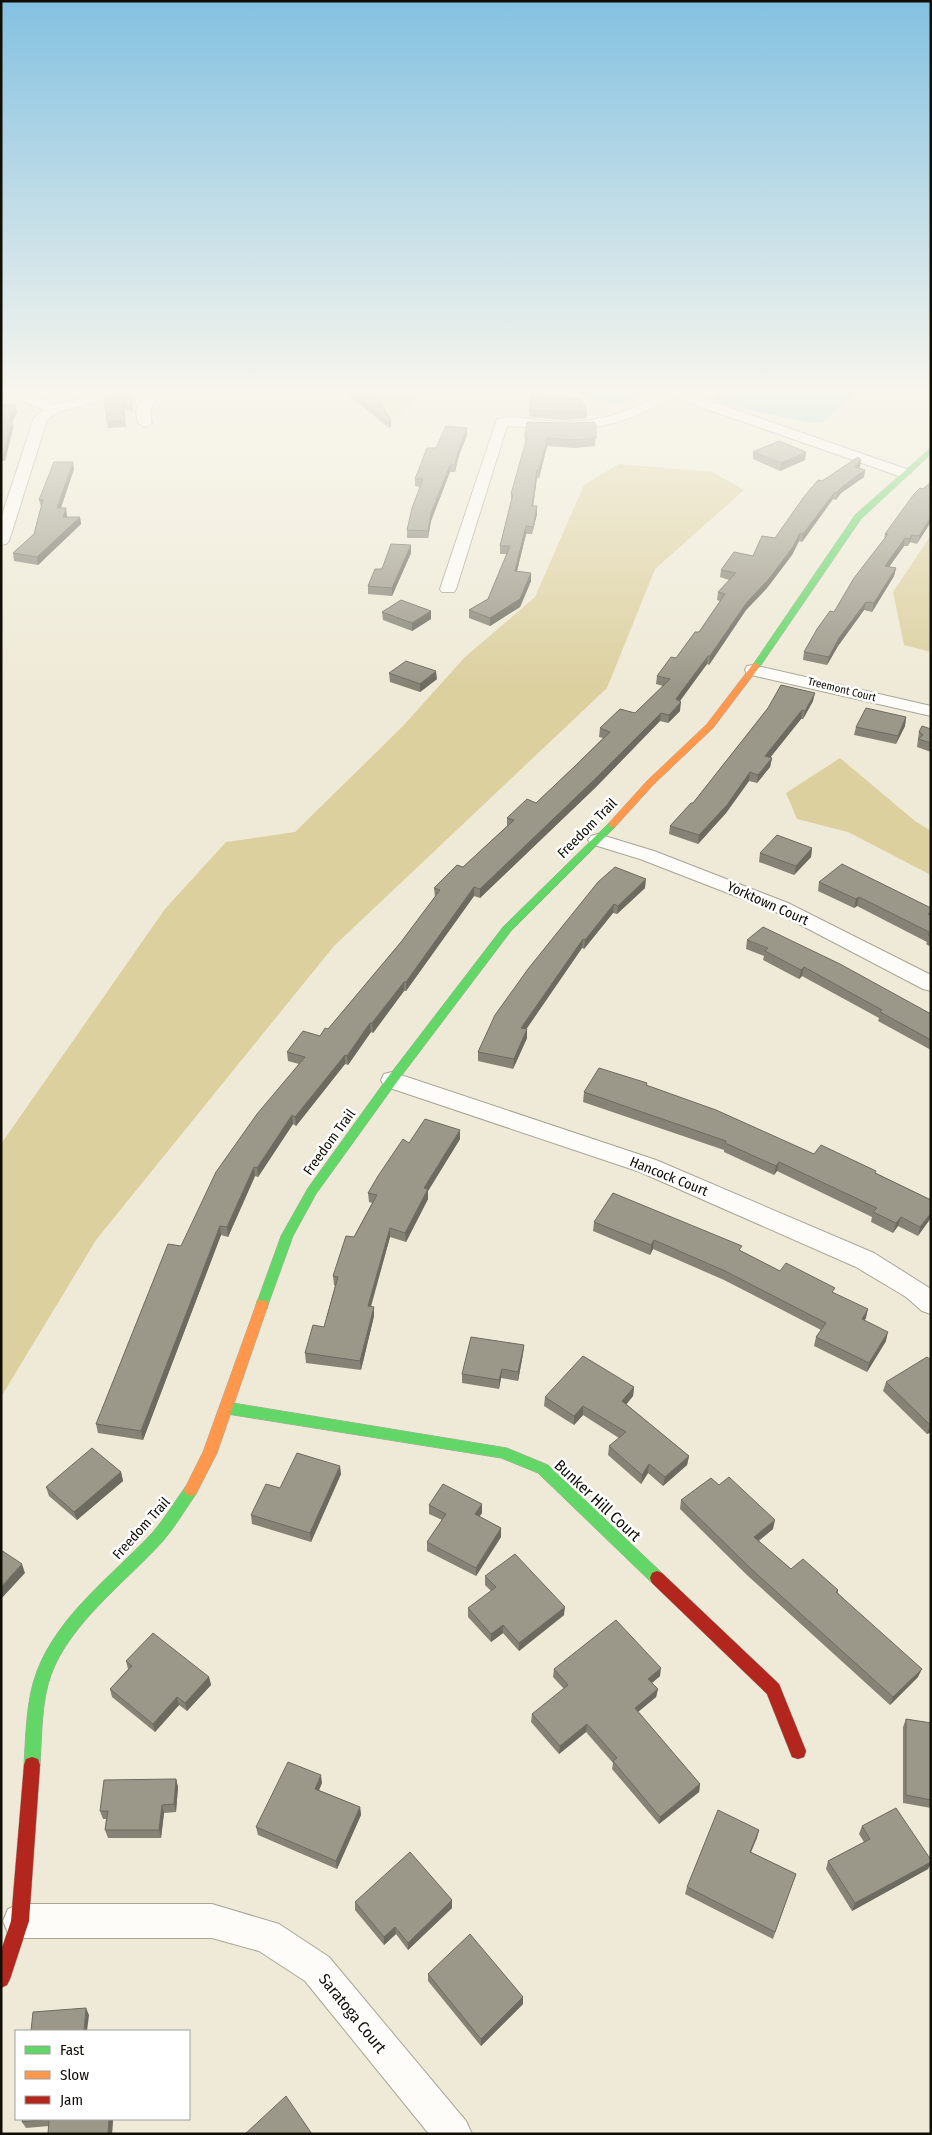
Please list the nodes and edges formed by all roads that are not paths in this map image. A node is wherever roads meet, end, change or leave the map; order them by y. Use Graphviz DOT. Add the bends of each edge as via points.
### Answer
graph roads {
  1 [pos="18,489"];
  2 [pos="480,489"];
  3 [pos="888,489"];
  4 [pos="1,541"];
  5 [pos="448,589"];
  6 [pos="753,670"];
  7 [pos="931,711"];
  8 [pos="598,840"];
  9 [pos="931,984"];
  10 [pos="392,1080"];
  11 [pos="931,1304"];
  12 [pos="227,1408"];
  13 [pos="798,1750"];
  14 [pos="20,1921"];
  15 [pos="1,1979"];
  16 [pos="453,2134"];
  1 -- 4 [label="street"];
  2 -- 5 [label="street"];
  3 -- 6 [label="street, Freedom Trail" via="858,517"];
  6 -- 7 [label="street, Treemont Court"];
  6 -- 8 [label="street, Freedom Trail" via="710,726 650,783"];
  8 -- 9 [label="street, Yorktown Court" via="781,906"];
  8 -- 10 [label="street, Freedom Trail" via="507,929"];
  10 -- 11 [label="street, Hancock Court" via="648,1166 865,1260 915,1290"];
  10 -- 12 [label="street, Freedom Trail" via="304,1202 267,1292"];
  12 -- 13 [label="street, Bunker Hill Court" via="502,1452 543,1469 773,1689"];
  12 -- 14 [label="street, Freedom Trail" via="188,1497 159,1535 92,1602 63,1638 44,1673 36,1711"];
  14 -- 15 [label="street, Freedom Trail"];
  14 -- 16 [label="street, Saratoga Court" via="212,1921 267,1936 317,1969"];
}
